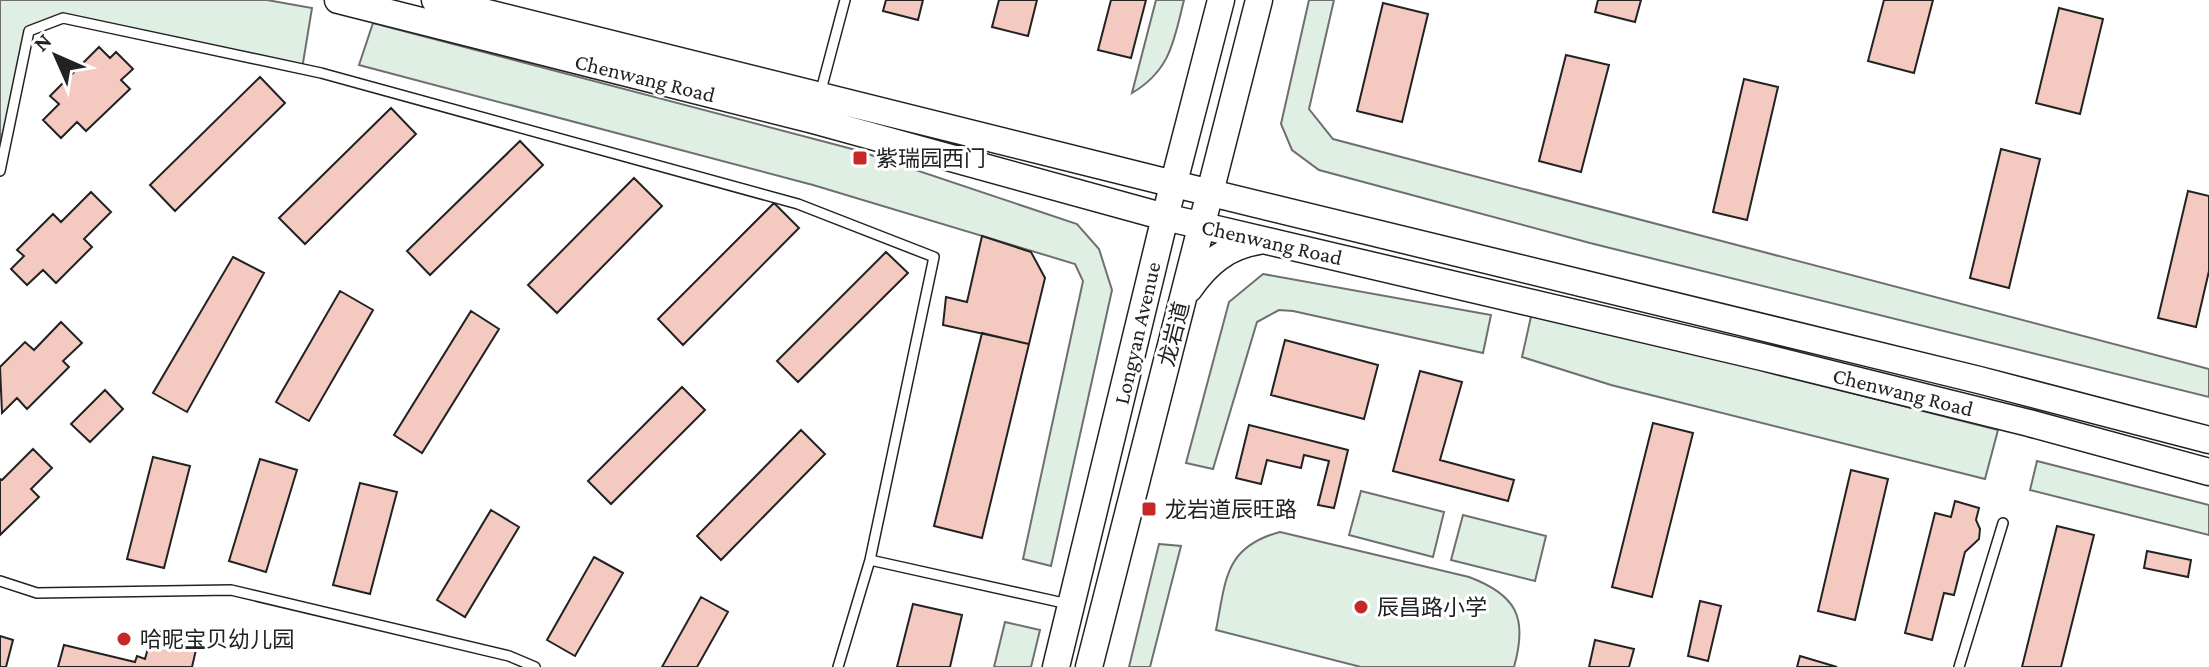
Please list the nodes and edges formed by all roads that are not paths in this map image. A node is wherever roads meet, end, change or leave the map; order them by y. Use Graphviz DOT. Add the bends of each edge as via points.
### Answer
graph roads {
  1 [pos="338,0"];
  2 [pos="435,0"];
  3 [pos="845,0"];
  4 [pos="1221,0"];
  5 [pos="1259,0"];
  6 [pos="1232,103"];
  7 [pos="817,107"];
  8 [pos="0,171"];
  9 [pos="1173,179"];
  10 [pos="1210,193"];
  11 [pos="1091,197"];
  12 [pos="1266,207"];
  13 [pos="1165,217"];
  14 [pos="1202,227"];
  15 [pos="1263,240"];
  16 [pos="1147,294"];
  17 [pos="1183,297"];
  18 [pos="2209,440"];
  19 [pos="2209,472"];
  20 [pos="2003,523"];
  21 [pos="870,560"];
  22 [pos="0,581"];
  23 [pos="1071,605"];
  24 [pos="535,667"];
  25 [pos="838,667"];
  26 [pos="1056,667"];
  27 [pos="1089,667"];
  28 [pos="1959,667"];
  1 -- 7 [label="street, Chenwang Road"];
  2 -- 7 [label="street, Chenwang Road"];
  3 -- 7 [label="lane"];
  4 -- 9 [label="street, Longyan Avenue"];
  5 -- 6 [label="street, 龙岩道"];
  6 -- 9 [label="street"];
  6 -- 10 [label="street, 龙岩道"];
  7 -- 9 [label="street, Chenwang Road"];
  7 -- 11 [label="street, Chenwang Road"];
  8 -- 21 [label="lane" via="29,31 63,18 321,73 690,174 798,204 934,257"];
  9 -- 10 [label="street, Chenwang Road"];
  9 -- 11 [label="street" via="1147,191"];
  9 -- 13 [label="street, Longyan Avenue"];
  10 -- 12 [label="street, Chenwang Road"];
  10 -- 14 [label="street, 龙岩道"];
  11 -- 13 [label="street, Chenwang Road"];
  12 -- 14 [label="street" via="1222,216"];
  12 -- 18 [label="street, Chenwang Road"];
  13 -- 14 [label="street, Chenwang Road"];
  13 -- 16 [label="street, Longyan Avenue"];
  14 -- 15 [label="street, Chenwang Road"];
  14 -- 16 [label="street"];
  14 -- 17 [label="street, 龙岩道"];
  15 -- 17 [label="street" via="1222,253"];
  15 -- 19 [label="street, Chenwang Road" via="1777,361"];
  16 -- 23 [label="street, Longyan Avenue"];
  17 -- 27 [label="street, 龙岩道"];
  20 -- 28 [label="lane"];
  21 -- 23 [label="lane"];
  21 -- 25 [label="lane"];
  22 -- 24 [label="lane" via="37,593 231,590 509,656"];
  23 -- 26 [label="street, Longyan Avenue"];
}
